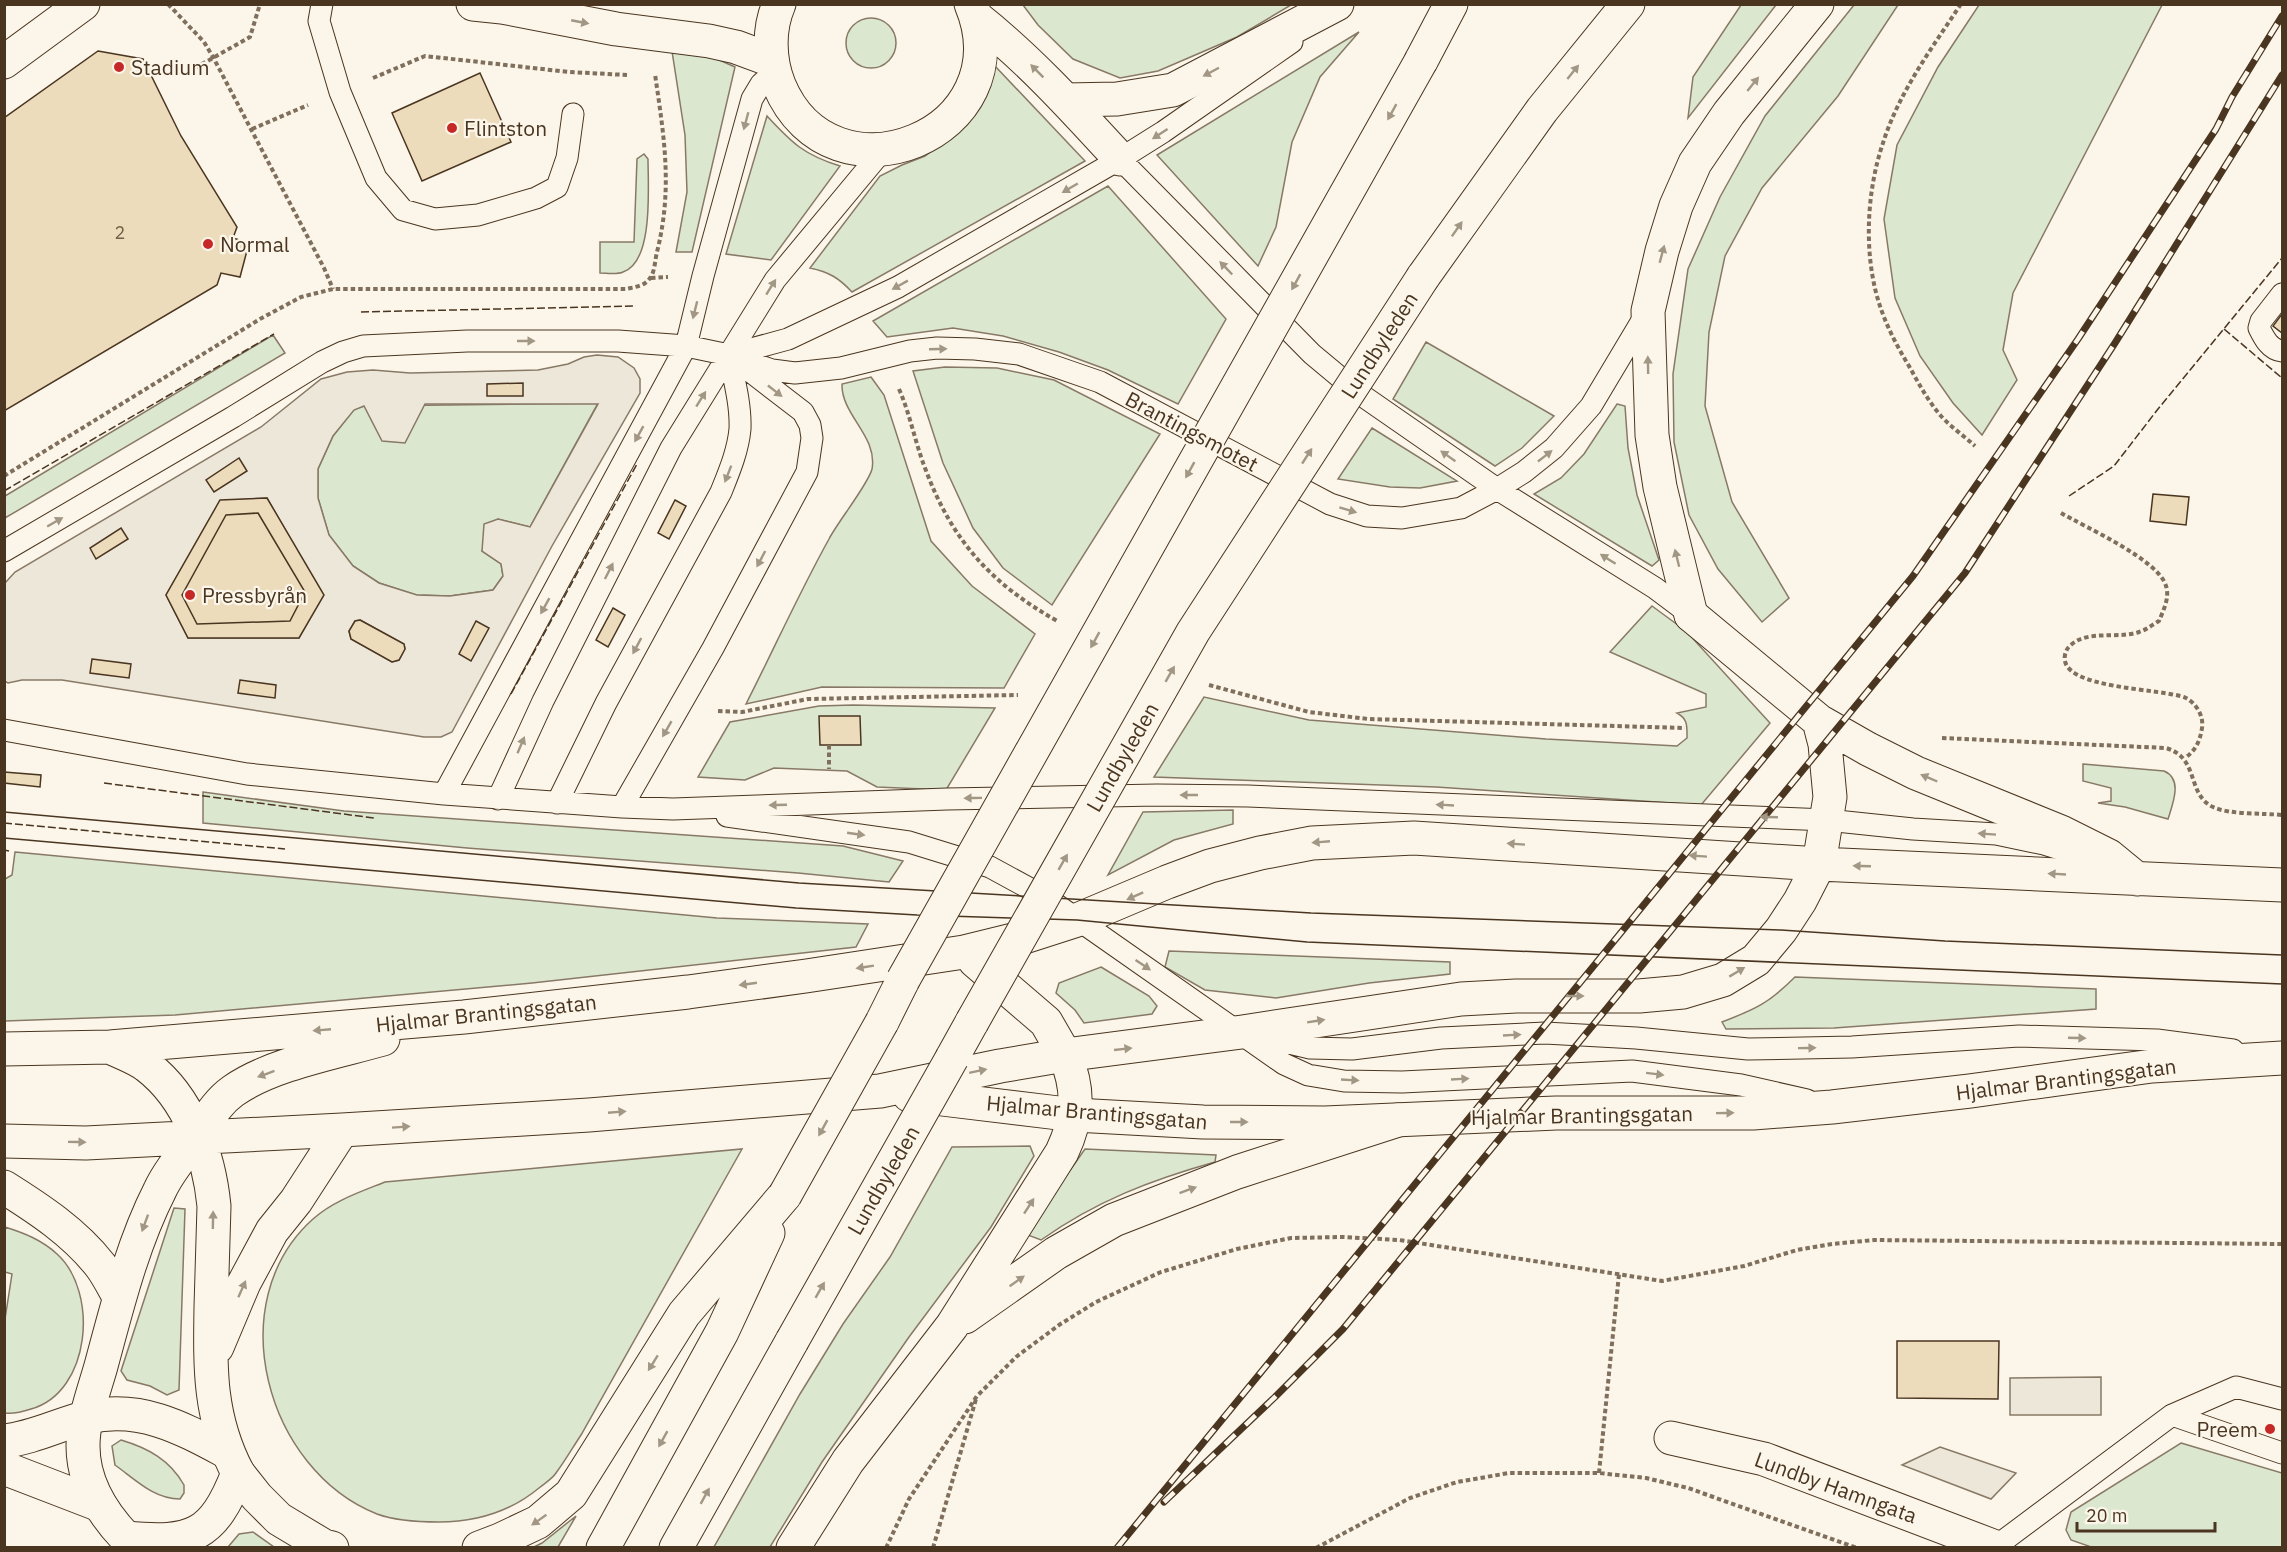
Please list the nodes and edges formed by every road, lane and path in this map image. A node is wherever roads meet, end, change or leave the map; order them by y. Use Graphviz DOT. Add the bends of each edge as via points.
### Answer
graph roads {
  1 [pos="83,4"];
  2 [pos="168,4"];
  3 [pos="260,4"];
  4 [pos="322,4"];
  5 [pos="538,4"];
  6 [pos="779,4"];
  7 [pos="1336,4"];
  8 [pos="1346,4"];
  9 [pos="1451,4"];
  10 [pos="1628,4"];
  11 [pos="1817,4"];
  12 [pos="1961,4"];
  13 [pos="487,6"];
  14 [pos="974,11"];
  15 [pos="649,33"];
  16 [pos="213,57"];
  17 [pos="4,62"];
  18 [pos="773,66"];
  19 [pos="195,68"];
  20 [pos="633,75"];
  21 [pos="644,75"];
  22 [pos="655,76"];
  23 [pos="340,92"];
  24 [pos="1066,100"];
  25 [pos="573,114"];
  26 [pos="252,129"];
  27 [pos="883,150"];
  28 [pos="1120,159"];
  29 [pos="651,278"];
  30 [pos="333,288"];
  31 [pos="2283,294"];
  32 [pos="1648,311"];
  33 [pos="686,346"];
  34 [pos="2283,351"];
  35 [pos="729,355"];
  36 [pos="1975,446"];
  37 [pos="1497,489"];
  38 [pos="2061,513"];
  39 [pos="4,551"];
  40 [pos="1691,615"];
  41 [pos="1023,695"];
  42 [pos="679,708"];
  43 [pos="1819,721"];
  44 [pos="4,730"];
  45 [pos="1936,737"];
  46 [pos="829,745"];
  47 [pos="2185,758"];
  48 [pos="829,765"];
  49 [pos="444,794"];
  50 [pos="498,799"];
  51 [pos="557,803"];
  52 [pos="622,807"];
  53 [pos="673,809"];
  54 [pos="2283,815"];
  55 [pos="1827,820"];
  56 [pos="1819,864"];
  57 [pos="2137,879"];
  58 [pos="2283,885"];
  59 [pos="1077,920"];
  60 [pos="964,952"];
  61 [pos="464,1017"];
  62 [pos="1242,1032"];
  63 [pos="110,1047"];
  64 [pos="4,1048"];
  65 [pos="1065,1055"];
  66 [pos="2283,1057"];
  67 [pos="880,1091"];
  68 [pos="1832,1107"];
  69 [pos="1075,1115"];
  70 [pos="1398,1120"];
  71 [pos="342,1130"];
  72 [pos="196,1137"];
  73 [pos="4,1141"];
  74 [pos="4,1187"];
  75 [pos="785,1195"];
  76 [pos="2283,1244"];
  77 [pos="1619,1274"];
  78 [pos="119,1297"];
  79 [pos="952,1326"];
  80 [pos="210,1362"];
  81 [pos="977,1396"];
  82 [pos="2283,1399"];
  83 [pos="2172,1415"];
  84 [pos="87,1417"];
  85 [pos="1671,1438"];
  86 [pos="4,1441"];
  87 [pos="2283,1453"];
  88 [pos="232,1463"];
  89 [pos="4,1468"];
  90 [pos="1599,1473"];
  91 [pos="100,1505"];
  92 [pos="131,1543"];
  93 [pos="1997,1547"];
  94 [pos="332,1548"];
  95 [pos="479,1548"];
  96 [pos="603,1548"];
  97 [pos="676,1548"];
  98 [pos="793,1548"];
  99 [pos="885,1548"];
  100 [pos="933,1548"];
  101 [pos="1316,1548"];
  102 [pos="1857,1548"];
  1 -- 17 [label="main road"];
  2 -- 16 [label="path"];
  3 -- 16 [label="path" via="250,37"];
  4 -- 23 [label="lane" via="319,21"];
  5 -- 13 [label="main road"];
  6 -- 18 [label="main road" via="771,34"];
  7 -- 24 [label="main road, one-way" via="1173,90 1118,99"];
  8 -- 28 [label="lane, one-way"];
  9 -- 75 [label="main road, one-way, bridge"];
  97 -- 10 [label="main road, Lundbyleden, one-way, bridge" via="1193,632 1423,277 1542,110"];
  32 -- 11 [label="main road, one-way" via="1676,206 1695,163 1729,112"];
  12 -- 36 [label="path" via="1911,81 1884,140 1875,167 1870,241 1872,276 1890,333 1924,393"];
  13 -- 15 [label="main road, one-way"];
  24 -- 14 [label="main road, one-way"];
  14 -- 27 [label="main road" via="980,44 977,71 968,96 932,134 909,145"];
  15 -- 18 [label="main road" via="736,47"];
  15 -- 22 [label="path"];
  16 -- 19 [label="path"];
  16 -- 26 [label="path"];
  18 -- 27 [label="main road" via="785,99 803,122 827,139 854,148"];
  18 -- 33 [label="lane, one-way" via="752,99"];
  20 -- 23 [label="path" via="425,56"];
  21 -- 22 [label="path"];
  22 -- 29 [label="path" via="666,148 667,197"];
  23 -- 25 [label="lane" via="376,178 403,210 435,219 478,215 536,198 557,187 567,158"];
  23 -- 26 [label="path"];
  24 -- 28 [label="main road"];
  26 -- 30 [label="path"];
  35 -- 27 [label="lane, one-way" via="775,280"];
  28 -- 35 [label="lane, one-way" via="898,287 788,339"];
  37 -- 28 [label="lane, one-way" via="1360,394 1312,354"];
  31 -- 34 [label="lane" via="2259,328 2267,343"];
  37 -- 32 [label="lane, Brantingsmotet, one-way" via="1554,448 1591,406"];
  40 -- 32 [label="main road, one-way" via="1660,488 1652,435"];
  33 -- 35 [label="lane, Brantingsmotet"];
  39 -- 33 [label="lane, Brantingsmotet, one-way" via="322,362 353,349 467,340 618,340"];
  33 -- 49 [label="lane, one-way"];
  35 -- 37 [label="lane, Brantingsmotet, one-way" via="795,374 937,348 1019,354 1109,387 1330,504 1367,516 1402,518 1461,508"];
  35 -- 42 [label="lane, one-way" via="803,412 810,425 811,454 807,472"];
  50 -- 35 [label="lane, one-way" via="671,448"];
  35 -- 51 [label="lane, one-way" via="740,429 729,473 606,702"];
  40 -- 37 [label="lane, one-way" via="1655,588"];
  38 -- 47 [label="path" via="2144,560 2162,576 2167,587 2159,621 2138,633 2085,638 2073,643 2064,660 2069,670 2108,685 2186,698 2201,714 2203,725 2198,743"];
  40 -- 43 [label="main road"];
  41 -- 42 [label="path" via="807,699 742,712"];
  42 -- 52 [label="lane, one-way"];
  43 -- 55 [label="main road, Hjalmar Brantingsgatan" via="1829,772"];
  57 -- 43 [label="main road, one-way" via="2090,846 1916,773"];
  44 -- 49 [label="lane" via="247,774"];
  45 -- 47 [label="path" via="2166,748"];
  46 -- 48 [label="path"];
  47 -- 54 [label="path" via="2202,798 2214,807"];
  49 -- 50 [label="lane"];
  50 -- 51 [label="lane"];
  51 -- 52 [label="lane"];
  52 -- 53 [label="lane"];
  55 -- 53 [label="lane, one-way" via="1225,796 947,799"];
  53 -- 59 [label="lane, one-way" via="909,842 990,867 1047,898"];
  55 -- 56 [label="main road, Hjalmar Brantingsgatan"];
  57 -- 55 [label="lane, one-way" via="2044,844 1996,834"];
  57 -- 56 [label="main road, Hjalmar Brantingsgatan, one-way"];
  56 -- 59 [label="main road, Hjalmar Brantingsgatan, one-way" via="1413,838 1362,839 1312,843 1210,866"];
  62 -- 56 [label="main road, Hjalmar Brantingsgatan, one-way" via="1461,999 1683,992 1723,980 1756,960 1800,902"];
  57 -- 58 [label="main road, Hjalmar Brantingsgatan"];
  59 -- 60 [label="main road, Hjalmar Brantingsgatan"];
  59 -- 62 [label="lane, one-way"];
  60 -- 61 [label="main road, Hjalmar Brantingsgatan, one-way" via="688,992"];
  60 -- 65 [label="main road" via="1046,1022"];
  61 -- 63 [label="main road, Hjalmar Brantingsgatan, one-way"];
  61 -- 72 [label="main road, one-way" via="261,1076 231,1092"];
  65 -- 62 [label="main road, Hjalmar Brantingsgatan, one-way"];
  62 -- 66 [label="lane, one-way" via="1310,1048 1352,1049 1441,1038 1545,1033 1748,1049 2019,1036 2157,1040"];
  62 -- 68 [label="lane, one-way" via="1284,1064 1308,1075 1344,1080 1402,1082 1632,1071 1742,1085"];
  63 -- 64 [label="main road, Hjalmar Brantingsgatan"];
  63 -- 72 [label="main road" via="146,1064 166,1083 179,1100"];
  67 -- 65 [label="main road, Hjalmar Brantingsgatan, one-way"];
  65 -- 69 [label="main road" via="1073,1074"];
  66 -- 68 [label="main road, Hjalmar Brantingsgatan" via="2152,1066"];
  67 -- 69 [label="main road, Hjalmar Brantingsgatan"];
  71 -- 67 [label="main road, Hjalmar Brantingsgatan, one-way"];
  70 -- 68 [label="main road, Hjalmar Brantingsgatan, one-way" via="1556,1113 1753,1113"];
  69 -- 70 [label="main road, Hjalmar Brantingsgatan, one-way" via="1203,1122"];
  79 -- 69 [label="main road, one-way" via="1048,1176 1072,1132"];
  79 -- 70 [label="main road, one-way" via="1056,1253 1114,1220 1226,1176"];
  71 -- 72 [label="main road, Hjalmar Brantingsgatan"];
  80 -- 71 [label="main road, one-way" via="244,1283 272,1231 296,1202"];
  73 -- 72 [label="main road, Hjalmar Brantingsgatan, one-way" via="86,1143"];
  72 -- 78 [label="main road, one-way" via="161,1188"];
  80 -- 72 [label="main road, one-way" via="214,1206 211,1178"];
  74 -- 78 [label="main road" via="77,1240 100,1265"];
  75 -- 95 [label="main road, one-way" via="684,1314 571,1494 538,1522"];
  75 -- 96 [label="main road, one-way" via="722,1332"];
  76 -- 77 [label="path" via="1874,1240 1797,1250 1685,1278 1662,1281"];
  77 -- 81 [label="path" via="1399,1240 1291,1238 1237,1249 1161,1272 1096,1302 1016,1357"];
  77 -- 90 [label="path"];
  78 -- 84 [label="main road"];
  79 -- 98 [label="main road" via="848,1461"];
  80 -- 88 [label="main road" via="216,1419"];
  81 -- 99 [label="path" via="909,1499"];
  81 -- 100 [label="path"];
  82 -- 83 [label="lane" via="2236,1387"];
  83 -- 87 [label="lane"];
  83 -- 93 [label="lane"];
  84 -- 86 [label="main road" via="24,1439"];
  84 -- 88 [label="main road" via="140,1414 193,1434"];
  84 -- 91 [label="main road" via="85,1468"];
  85 -- 93 [label="main road, Lundby Hamngata" via="1764,1459"];
  88 -- 92 [label="main road" via="229,1495 216,1517 192,1536"];
  88 -- 94 [label="main road" via="279,1519"];
  89 -- 91 [label="main road"];
  90 -- 101 [label="path" via="1509,1473 1457,1482 1410,1498"];
  90 -- 102 [label="path" via="1688,1488"];
  91 -- 92 [label="main road"];
}
